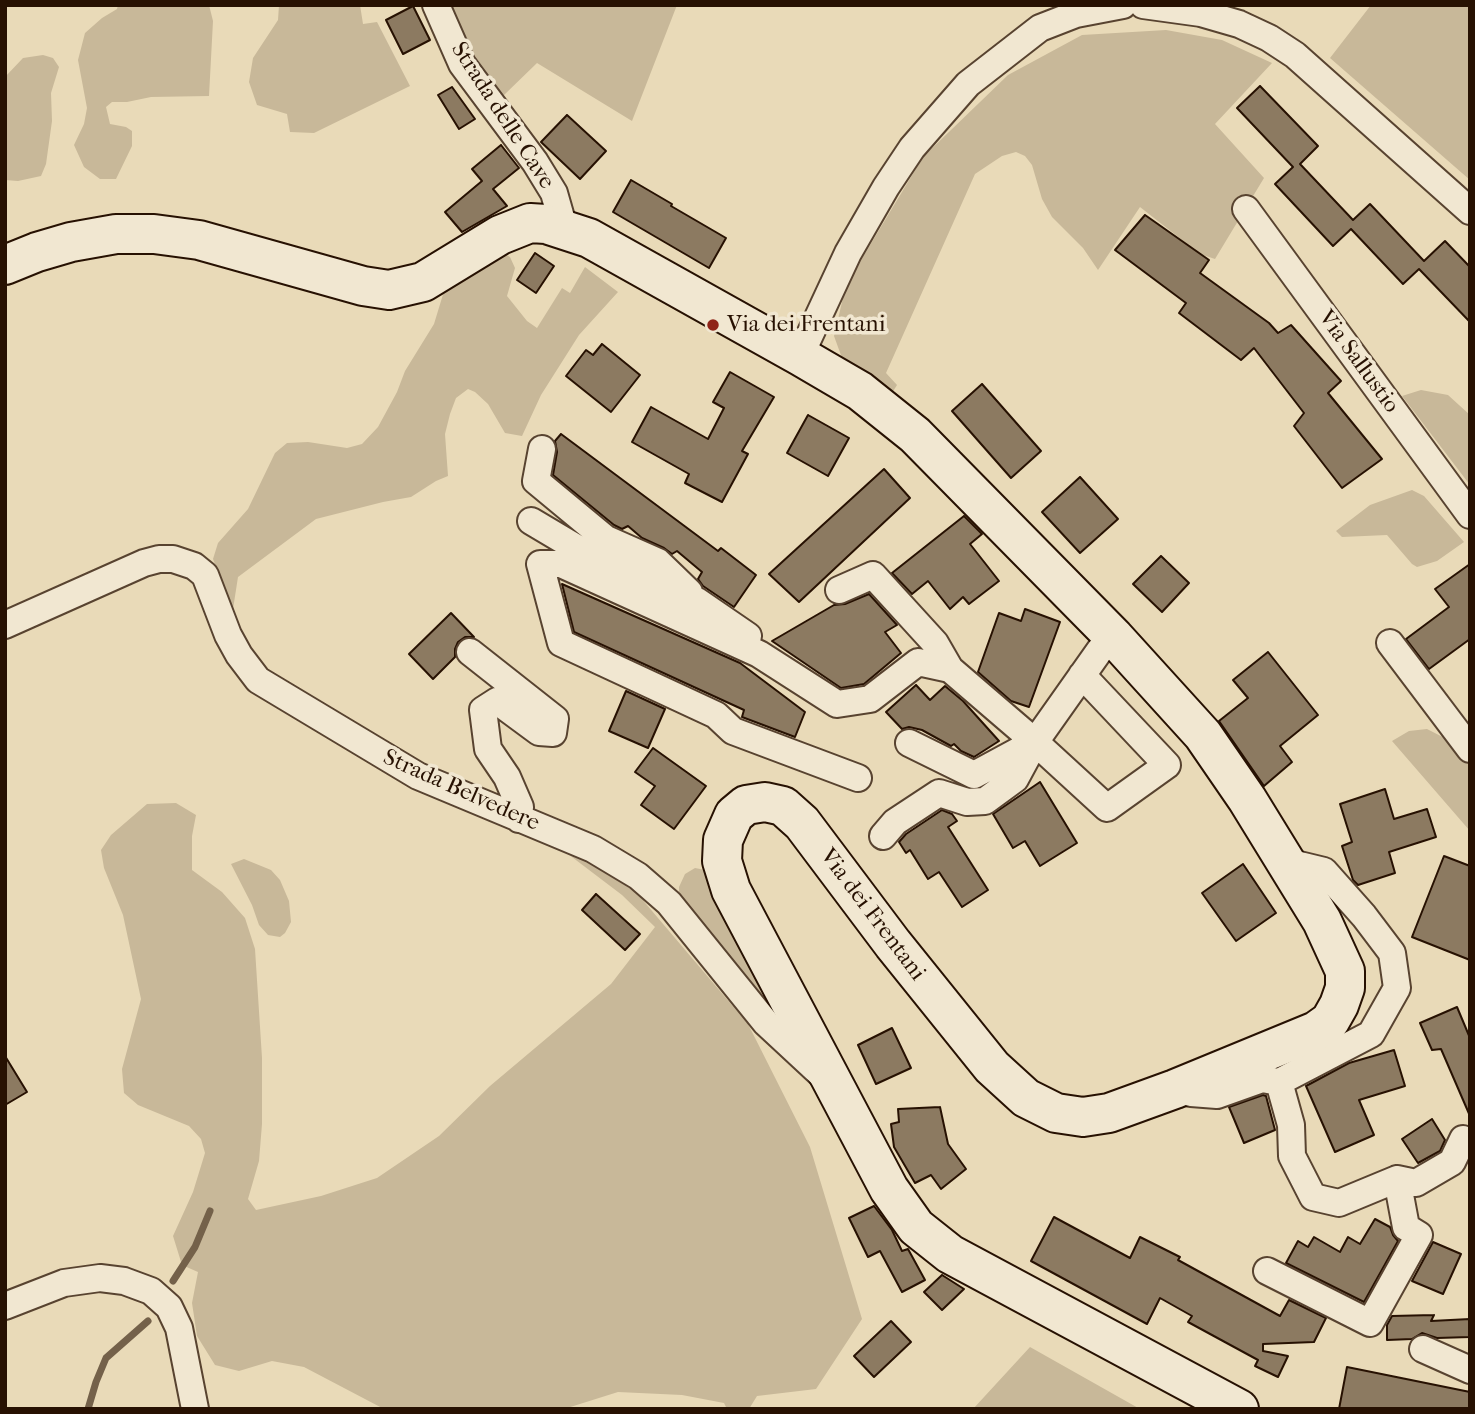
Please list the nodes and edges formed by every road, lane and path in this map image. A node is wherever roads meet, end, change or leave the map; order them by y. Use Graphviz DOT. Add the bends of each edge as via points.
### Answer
graph roads {
  1 [pos="436,5"];
  2 [pos="1123,5"];
  3 [pos="1143,5"];
  4 [pos="1246,209"];
  5 [pos="1470,211"];
  6 [pos="564,228"];
  7 [pos="5,265"];
  8 [pos="800,356"];
  9 [pos="542,449"];
  10 [pos="1470,515"];
  11 [pos="531,521"];
  12 [pos="839,590"];
  13 [pos="697,601"];
  14 [pos="5,625"];
  15 [pos="1114,637"];
  16 [pos="1390,643"];
  17 [pos="470,652"];
  18 [pos="759,654"];
  19 [pos="950,669"];
  20 [pos="1082,676"];
  21 [pos="909,743"];
  22 [pos="1035,743"];
  23 [pos="1470,749"];
  24 [pos="858,778"];
  25 [pos="519,818"];
  26 [pos="883,836"];
  27 [pos="1287,862"];
  28 [pos="1279,1082"];
  29 [pos="834,1085"];
  30 [pos="1175,1089"];
  31 [pos="1463,1139"];
  32 [pos="1397,1179"];
  33 [pos="1267,1271"];
  34 [pos="5,1306"];
  35 [pos="1423,1349"];
  36 [pos="1470,1370"];
  37 [pos="195,1409"];
  38 [pos="1239,1409"];
  1 -- 6 [label="street, Strada delle Cave" via="462,64 554,193"];
  2 -- 8 [label="street" via="1076,14 1040,28 968,84 912,148 886,187 848,253"];
  3 -- 5 [label="street" via="1201,13 1269,38 1295,55"];
  4 -- 10 [label="street, Via Sallustio"];
  6 -- 7 [label="main road, Via dei Frentani" via="530,223 500,235 423,282 390,289 363,286 199,240 154,234 116,234 71,242"];
  6 -- 8 [label="main road, Via dei Frentani"];
  8 -- 15 [label="main road, Via dei Frentani" via="860,391 915,435"];
  9 -- 13 [label="street" via="536,481 606,539 658,562"];
  11 -- 13 [label="street" via="600,562"];
  12 -- 19 [label="street" via="873,575 935,643"];
  13 -- 18 [label="street" via="754,639"];
  14 -- 25 [label="street, Strada Belvedere" via="144,563 159,559 185,562 205,575 228,635 258,680 396,765"];
  15 -- 20 [label="street"];
  15 -- 27 [label="main road, Via dei Frentani" via="1203,735"];
  16 -- 23 [label="street"];
  17 -- 25 [label="street" via="555,719 553,733 539,732 497,701 484,710 488,749 507,778 520,807"];
  18 -- 19 [label="street" via="837,704 870,699 918,662"];
  18 -- 24 [label="street" via="561,564 540,564 561,643 716,715 733,732"];
  19 -- 22 [label="street"];
  20 -- 22 [label="street"];
  20 -- 22 [label="street" via="1167,765 1107,808"];
  21 -- 22 [label="street" via="974,775"];
  22 -- 26 [label="street" via="1015,779 985,801 967,802 939,793 895,822"];
  25 -- 29 [label="street, Strada Belvedere" via="611,859 655,890 766,1023"];
  27 -- 28 [label="street" via="1324,871 1364,916 1392,953 1397,988 1371,1034"];
  27 -- 30 [label="main road, Via dei Frentani" via="1345,971 1339,1006 1330,1021 1316,1031"];
  28 -- 30 [label="street" via="1262,1079 1217,1095"];
  28 -- 32 [label="street" via="1292,1125 1292,1156 1313,1197 1339,1203"];
  29 -- 30 [label="main road, Via dei Frentani" via="731,890 722,861 723,840 734,815 747,805 783,806 803,823 992,1067 1026,1098 1056,1113 1083,1117 1110,1113"];
  29 -- 38 [label="main road, Via dei Frentani" via="900,1207 933,1242"];
  31 -- 32 [label="street" via="1452,1162 1416,1183"];
  32 -- 33 [label="street" via="1406,1227 1419,1235 1370,1323"];
  34 -- 37 [label="street" via="64,1283 100,1278 151,1291 169,1307 179,1328"];
  35 -- 36 [label="street"];
}
